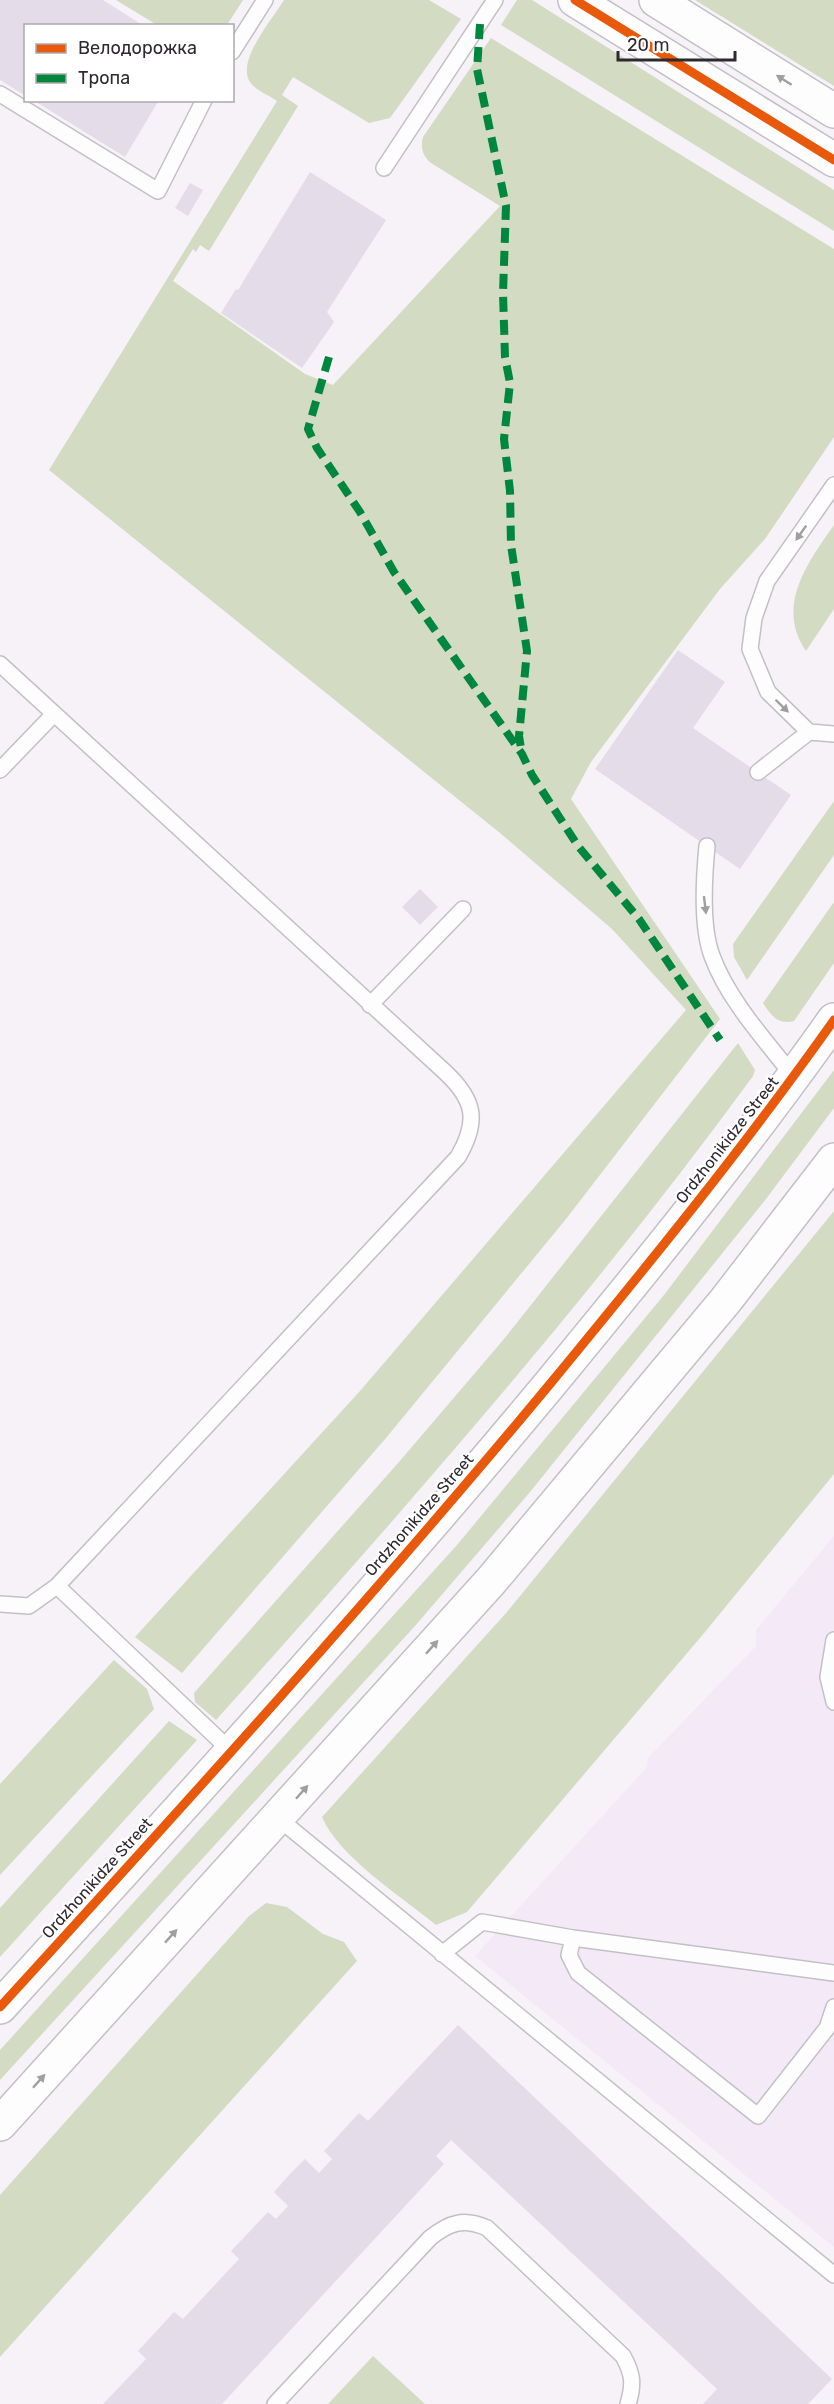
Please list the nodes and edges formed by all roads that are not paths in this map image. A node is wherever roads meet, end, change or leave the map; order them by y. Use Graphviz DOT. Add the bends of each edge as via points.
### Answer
graph roads {
  1 [pos="265,0"];
  2 [pos="495,0"];
  3 [pos="575,0"];
  4 [pos="656,0"];
  5 [pos="234,49"];
  6 [pos="0,94"];
  7 [pos="203,102"];
  8 [pos="834,111"];
  9 [pos="834,160"];
  10 [pos="384,168"];
  11 [pos="834,485"];
  12 [pos="0,664"];
  13 [pos="54,714"];
  14 [pos="809,732"];
  15 [pos="834,734"];
  16 [pos="0,770"];
  17 [pos="758,772"];
  18 [pos="707,846"];
  19 [pos="463,909"];
  20 [pos="370,1005"];
  21 [pos="834,1020"];
  22 [pos="794,1077"];
  23 [pos="834,1160"];
  24 [pos="57,1586"];
  25 [pos="0,1604"];
  26 [pos="834,1640"];
  27 [pos="834,1702"];
  28 [pos="232,1752"];
  29 [pos="278,1818"];
  30 [pos="573,1938"];
  31 [pos="442,1954"];
  32 [pos="834,1973"];
  33 [pos="0,2007"];
  34 [pos="834,2007"];
  35 [pos="0,2124"];
  36 [pos="834,2275"];
  37 [pos="275,2404"];
  38 [pos="628,2404"];
  1 -- 5 [label="lane"];
  2 -- 10 [label="lane"];
  3 -- 9 [label="street"];
  8 -- 4 [label="street, one-way"];
  6 -- 7 [label="lane" via="158,191"];
  11 -- 14 [label="lane, one-way" via="767,582 754,618 750,649 768,692"];
  12 -- 13 [label="lane"];
  13 -- 16 [label="lane"];
  13 -- 20 [label="lane"];
  14 -- 15 [label="lane"];
  14 -- 17 [label="lane"];
  18 -- 22 [label="lane, one-way" via="703,889 711,955 741,1009"];
  19 -- 20 [label="lane"];
  20 -- 24 [label="lane" via="462,1089 472,1113 470,1137 458,1157"];
  21 -- 22 [label="street, Ordzhonikidze Street"];
  22 -- 28 [label="street, Ordzhonikidze Street" via="558,1375"];
  29 -- 23 [label="street, one-way" via="582,1474 726,1300"];
  24 -- 25 [label="lane" via="29,1606"];
  24 -- 28 [label="lane"];
  26 -- 27 [label="lane" via="828,1677"];
  28 -- 33 [label="street, Ordzhonikidze Street"];
  29 -- 31 [label="lane"];
  35 -- 29 [label="street, one-way"];
  30 -- 31 [label="lane" via="482,1922"];
  30 -- 32 [label="lane"];
  30 -- 34 [label="lane" via="569,1955 578,1973 758,2116 827,2028"];
  31 -- 36 [label="lane"];
  37 -- 38 [label="lane" via="430,2238 459,2221 472,2221 487,2228 623,2356 633,2373"];
}
